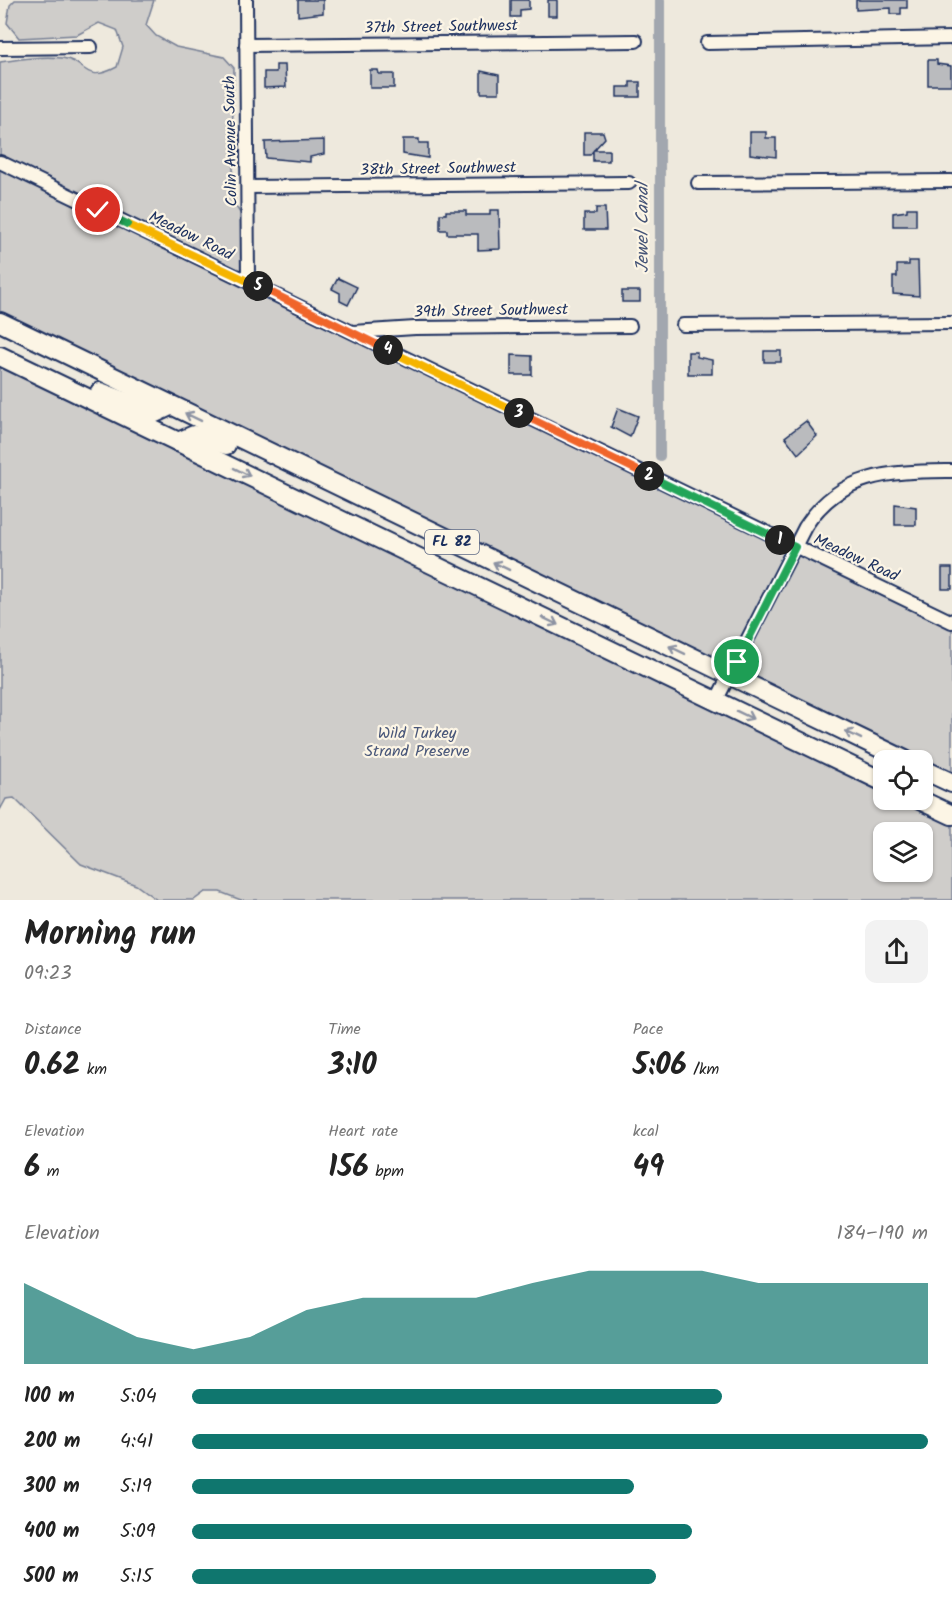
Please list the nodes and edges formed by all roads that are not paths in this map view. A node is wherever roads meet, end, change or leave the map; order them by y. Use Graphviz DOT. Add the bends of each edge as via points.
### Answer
graph roads {
  1 [pos="246,0"];
  2 [pos="952,38"];
  3 [pos="636,41"];
  4 [pos="707,43"];
  5 [pos="246,45"];
  6 [pos="91,47"];
  7 [pos="0,48"];
  8 [pos="0,162"];
  9 [pos="952,180"];
  10 [pos="629,183"];
  11 [pos="698,183"];
  12 [pos="248,187"];
  13 [pos="248,282"];
  14 [pos="0,322"];
  15 [pos="952,323"];
  16 [pos="630,326"];
  17 [pos="683,326"];
  18 [pos="352,332"];
  19 [pos="0,354"];
  20 [pos="170,406"];
  21 [pos="178,442"];
  22 [pos="952,471"];
  23 [pos="366,500"];
  24 [pos="795,547"];
  25 [pos="952,622"];
  26 [pos="729,676"];
  27 [pos="717,701"];
  28 [pos="884,750"];
  29 [pos="933,774"];
  30 [pos="873,777"];
  31 [pos="952,783"];
  32 [pos="933,806"];
  33 [pos="952,815"];
  1 -- 5 [label="street, Colin Avenue South"];
  2 -- 4 [label="street"];
  3 -- 5 [label="street, 37th Street Southwest"];
  5 -- 12 [label="street, Colin Avenue South"];
  6 -- 7 [label="street"];
  8 -- 13 [label="street, Meadow Road"];
  9 -- 11 [label="street"];
  10 -- 12 [label="street, 38th Street Southwest"];
  12 -- 13 [label="street, Colin Avenue South"];
  13 -- 18 [label="street, Meadow Road"];
  14 -- 20 [label="highway, FL 82"];
  15 -- 17 [label="street"];
  16 -- 18 [label="street, 39th Street Southwest"];
  18 -- 24 [label="street, Meadow Road"];
  19 -- 20 [label="highway" via="17,351 145,410 161,412"];
  19 -- 21 [label="highway, FL 82"];
  23 -- 20 [label="highway, FL 82, one-way"];
  21 -- 23 [label="highway" via="200,435 340,499"];
  21 -- 27 [label="highway, FL 82, one-way"];
  22 -- 24 [label="street" via="894,473 857,482 820,507"];
  26 -- 23 [label="highway, FL 82, one-way"];
  24 -- 25 [label="street, Meadow Road"];
  24 -- 26 [label="street"];
  26 -- 27 [label="street"];
  28 -- 26 [label="highway, FL 82, one-way"];
  27 -- 30 [label="highway, FL 82, one-way"];
  29 -- 31 [label="highway"];
  32 -- 33 [label="highway"];
}
